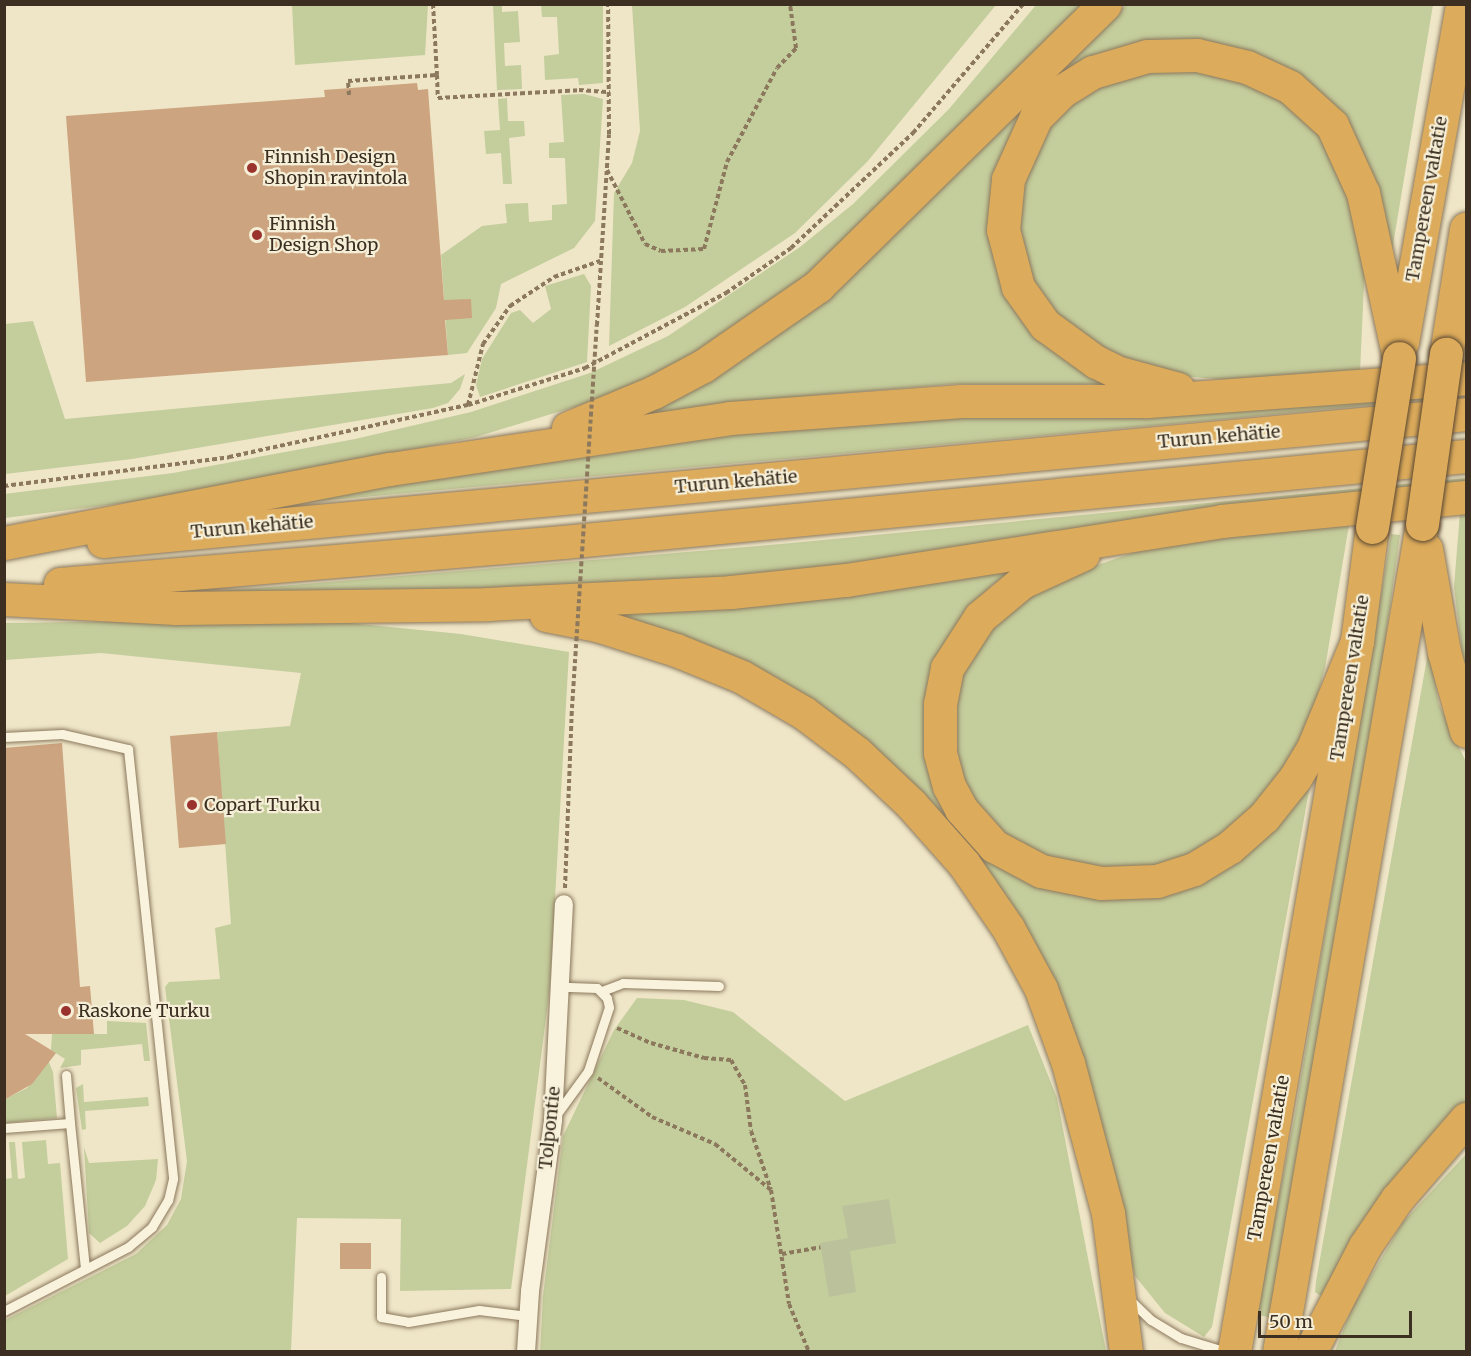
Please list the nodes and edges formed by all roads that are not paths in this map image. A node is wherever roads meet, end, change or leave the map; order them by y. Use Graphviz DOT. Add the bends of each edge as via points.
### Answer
graph roads {
  1 [pos="1105,4"];
  2 [pos="1462,4"];
  3 [pos="1467,229"];
  4 [pos="1399,358"];
  5 [pos="1456,366"];
  6 [pos="1206,396"];
  7 [pos="1467,414"];
  8 [pos="514,450"];
  9 [pos="1467,456"];
  10 [pos="1467,498"];
  11 [pos="1422,524"];
  12 [pos="1135,534"];
  13 [pos="4,543"];
  14 [pos="4,550"];
  15 [pos="4,589"];
  16 [pos="4,598"];
  17 [pos="488,604"];
  18 [pos="1358,641"];
  19 [pos="1467,731"];
  20 [pos="4,737"];
  21 [pos="564,904"];
  22 [pos="719,986"];
  23 [pos="563,987"];
  24 [pos="602,991"];
  25 [pos="66,1075"];
  26 [pos="1467,1119"];
  27 [pos="553,1120"];
  28 [pos="70,1123"];
  29 [pos="4,1128"];
  30 [pos="85,1268"];
  31 [pos="381,1277"];
  32 [pos="1117,1287"];
  33 [pos="4,1311"];
  34 [pos="528,1316"];
  35 [pos="526,1352"];
  36 [pos="1126,1352"];
  37 [pos="1227,1352"];
  38 [pos="1234,1352"];
  39 [pos="1279,1352"];
  40 [pos="1310,1352"];
  1 -- 8 [label="highway" via="864,243 783,314 722,355 654,392"];
  2 -- 4 [label="highway, Tampereen valtatie"];
  3 -- 5 [label="highway"];
  4 -- 6 [label="highway" via="1363,193 1347,151 1323,115 1290,87 1230,61 1179,53 1129,58 1093,72 1062,91 1028,130 1005,194 1003,230 1007,256 1018,287 1031,308 1076,351 1119,373"];
  4 -- 18 [label="highway, Tampereen valtatie, bridge"];
  5 -- 6 [label="highway"];
  5 -- 11 [label="highway, bridge"];
  6 -- 8 [label="highway" via="854,407 730,418"];
  7 -- 14 [label="highway, Turun kehätie"];
  8 -- 13 [label="highway" via="192,504"];
  9 -- 15 [label="highway" via="575,541"];
  10 -- 12 [label="highway" via="1336,507"];
  11 -- 19 [label="highway" via="1444,652"];
  11 -- 39 [label="highway"];
  12 -- 17 [label="highway" via="786,587"];
  12 -- 18 [label="highway" via="1055,565 1011,589 975,622 947,668 938,714 949,786 984,837 1027,866 1101,883 1157,881 1194,869 1230,847 1264,817 1295,778 1313,748"];
  16 -- 17 [label="highway" via="176,608"];
  17 -- 32 [label="highway" via="597,625 676,650 742,677 804,712 857,753 911,804 964,864 1008,928 1041,989 1090,1136 1108,1213"];
  18 -- 38 [label="highway, Tampereen valtatie"];
  20 -- 30 [label="lane" via="62,734 128,749 173,1179 168,1200 152,1227 128,1247"];
  21 -- 23 [label="street, Tolpontie"];
  22 -- 24 [label="lane" via="623,983"];
  23 -- 24 [label="lane"];
  23 -- 27 [label="street, Tolpontie"];
  24 -- 27 [label="lane" via="609,1007 588,1071"];
  25 -- 28 [label="lane"];
  26 -- 40 [label="highway" via="1397,1199 1378,1227"];
  27 -- 34 [label="street, Tolpontie"];
  28 -- 29 [label="lane"];
  28 -- 30 [label="lane"];
  30 -- 33 [label="lane"];
  31 -- 34 [label="lane" via="381,1317 408,1322 479,1310"];
  32 -- 36 [label="highway"];
  32 -- 37 [label="lane" via="1150,1320 1181,1338"];
  34 -- 35 [label="street, Tolpontie"];
}
